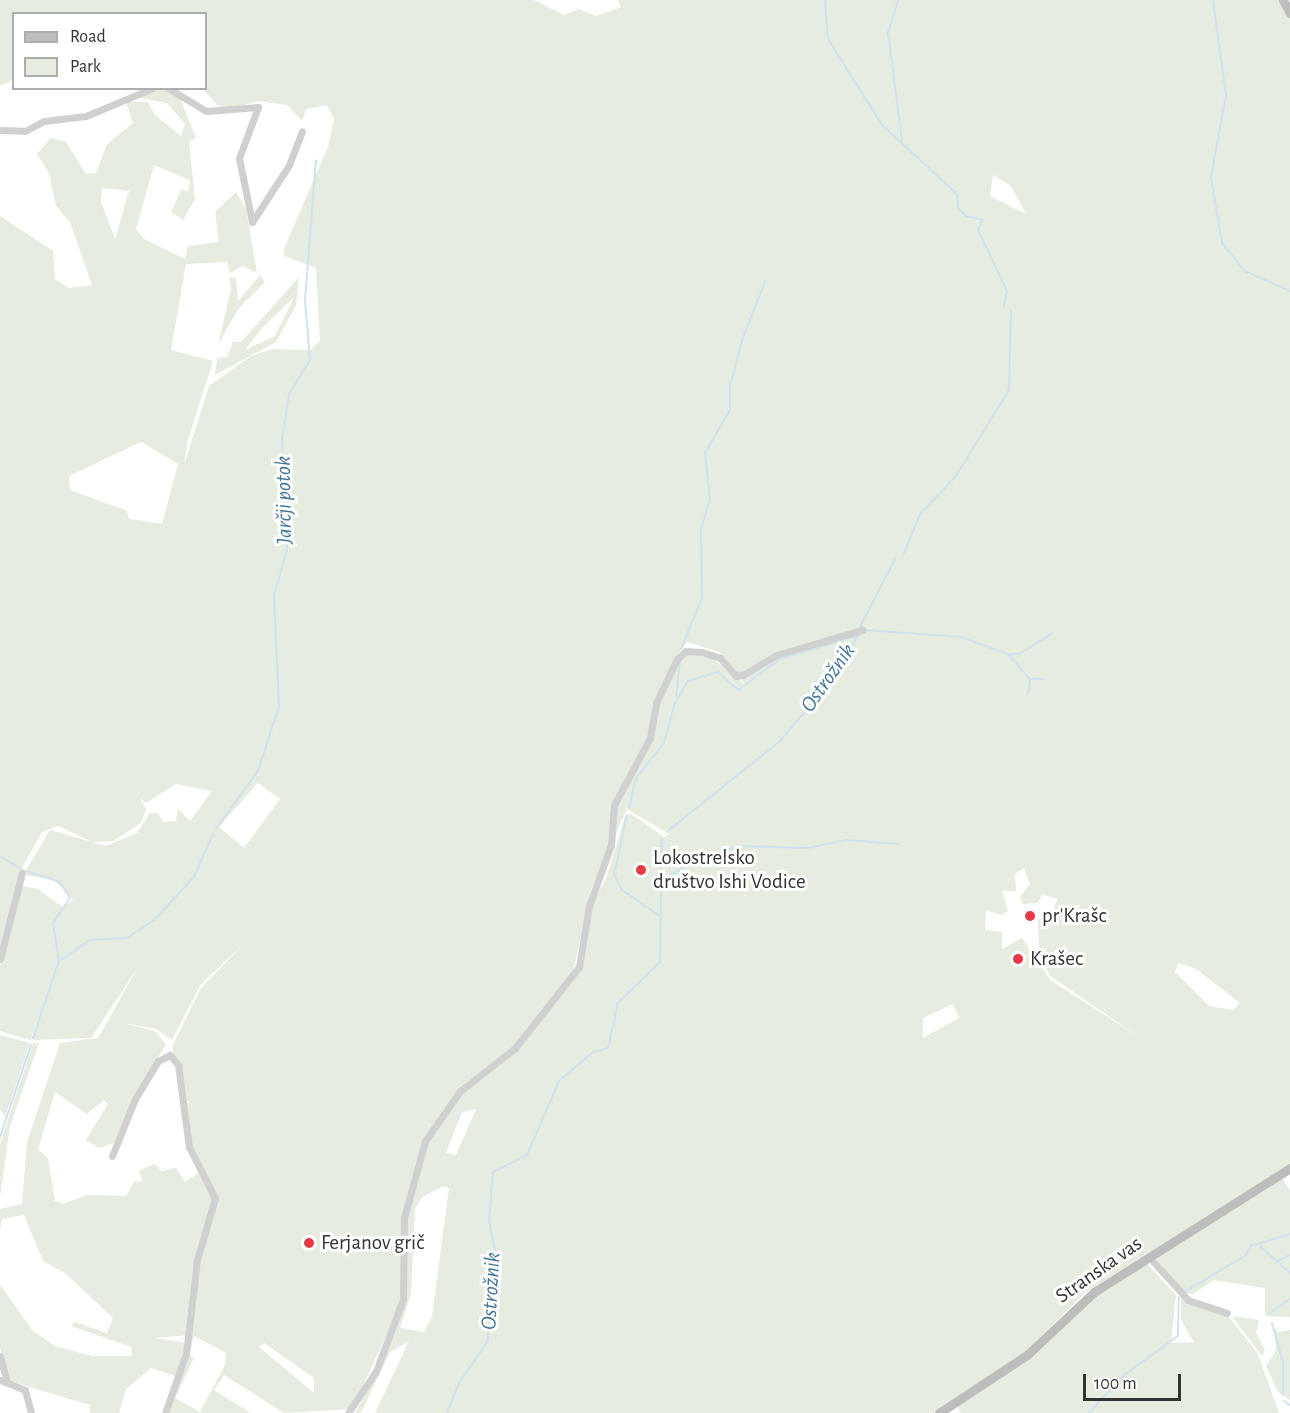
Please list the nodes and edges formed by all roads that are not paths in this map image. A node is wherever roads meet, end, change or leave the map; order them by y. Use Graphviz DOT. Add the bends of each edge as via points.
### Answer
graph roads {
  1 [pos="1283,0"];
  2 [pos="1290,13"];
  3 [pos="148,90"];
  4 [pos="171,90"];
  5 [pos="0,130"];
  6 [pos="302,131"];
  7 [pos="862,630"];
  8 [pos="22,873"];
  9 [pos="0,959"];
  10 [pos="112,1156"];
  11 [pos="1290,1168"];
  12 [pos="1149,1257"];
  13 [pos="1227,1313"];
  14 [pos="0,1356"];
  15 [pos="3,1381"];
  16 [pos="31,1413"];
  17 [pos="165,1413"];
  18 [pos="348,1413"];
  19 [pos="939,1413"];
  1 -- 2 [label="street"];
  3 -- 5 [label="street" via="86,116 44,121 25,131"];
  4 -- 6 [label="street" via="206,111 258,107 239,158 252,222 289,165"];
  7 -- 18 [label="street" via="776,655 744,675 736,676 720,658 702,652 686,651 676,659 657,703 650,738 614,805 611,845 589,906 579,967 515,1048 460,1092 425,1141 406,1207 403,1299 376,1371"];
  8 -- 9 [label="street"];
  10 -- 17 [label="street" via="135,1099 158,1061 170,1055 178,1065 189,1147 215,1198 197,1260 186,1353"];
  11 -- 12 [label="street, Stranska vas"];
  12 -- 13 [label="street" via="1188,1300"];
  12 -- 19 [label="street, Stranska vas" via="1075,1305 1028,1354"];
  14 -- 15 [label="street"];
  15 -- 16 [label="street" via="25,1390"];
}
